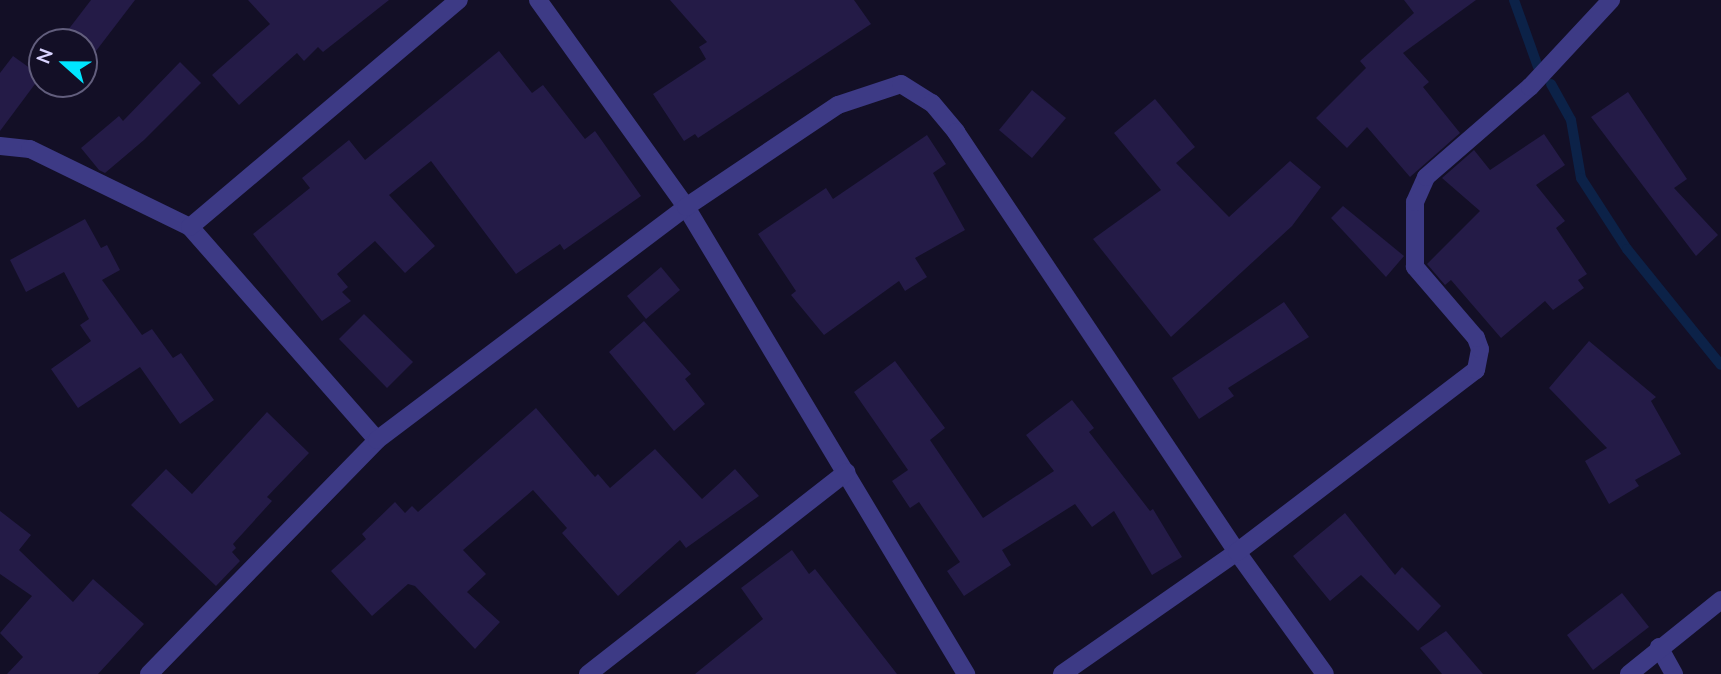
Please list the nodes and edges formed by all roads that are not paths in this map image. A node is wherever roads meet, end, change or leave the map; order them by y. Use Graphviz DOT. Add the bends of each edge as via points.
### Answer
graph roads {
  1 [pos="458,0"];
  2 [pos="538,0"];
  3 [pos="1611,0"];
  4 [pos="0,146"];
  5 [pos="686,207"];
  6 [pos="190,227"];
  7 [pos="377,440"];
  8 [pos="847,472"];
  9 [pos="1237,552"];
  10 [pos="1721,600"];
  11 [pos="1659,647"];
  12 [pos="149,674"];
  13 [pos="588,674"];
  14 [pos="966,674"];
  15 [pos="1062,674"];
  16 [pos="1325,674"];
  17 [pos="1629,674"];
  18 [pos="1674,674"];
  1 -- 6 [label="street"];
  2 -- 5 [label="street"];
  3 -- 9 [label="street" via="1530,87 1426,177 1415,202 1415,267 1476,338 1480,349 1476,370"];
  4 -- 6 [label="street" via="30,149"];
  5 -- 7 [label="street"];
  5 -- 8 [label="street"];
  5 -- 9 [label="street" via="838,105 884,87 901,84 917,90 956,132"];
  6 -- 7 [label="street"];
  7 -- 12 [label="street"];
  8 -- 13 [label="street"];
  8 -- 14 [label="street"];
  9 -- 15 [label="street"];
  9 -- 16 [label="street"];
  10 -- 11 [label="street"];
  11 -- 17 [label="street"];
  11 -- 18 [label="street"];
}
